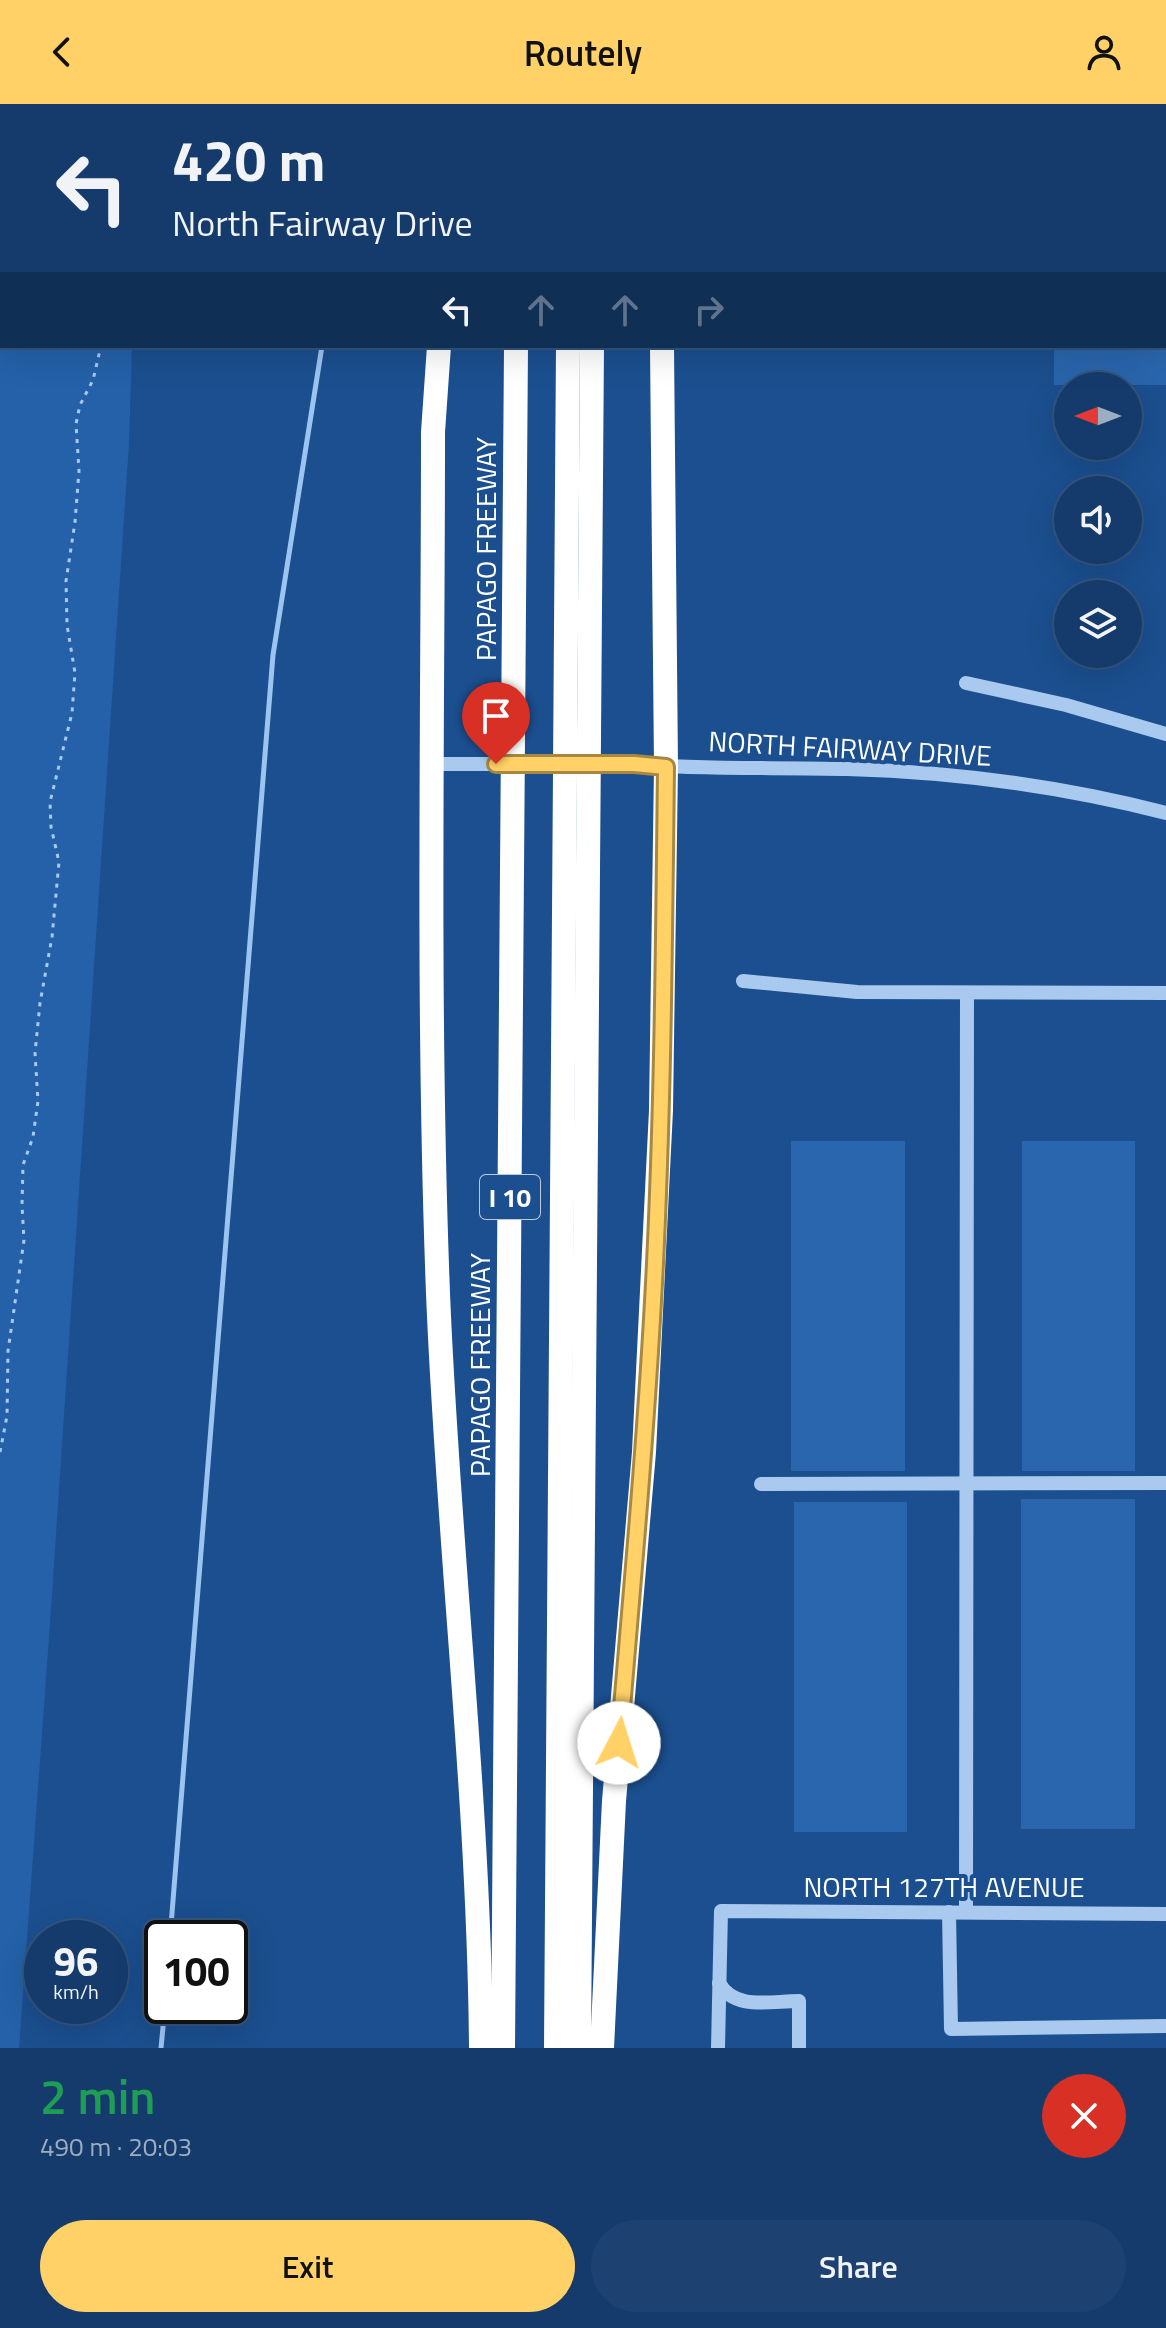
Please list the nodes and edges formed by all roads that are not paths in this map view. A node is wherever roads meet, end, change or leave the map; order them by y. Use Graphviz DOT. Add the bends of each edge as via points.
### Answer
graph roads {
  1 [pos="439,348"];
  2 [pos="516,348"];
  3 [pos="568,348"];
  4 [pos="592,348"];
  5 [pos="662,348"];
  6 [pos="966,683"];
  7 [pos="1166,734"];
  8 [pos="433,764"];
  9 [pos="666,767"];
  10 [pos="1166,813"];
  11 [pos="743,981"];
  12 [pos="1166,993"];
  13 [pos="967,994"];
  14 [pos="1166,1483"];
  15 [pos="761,1484"];
  16 [pos="967,1484"];
  17 [pos="949,1912"];
  18 [pos="966,1912"];
  19 [pos="1166,1914"];
  20 [pos="719,1983"];
  21 [pos="1166,2026"];
  22 [pos="481,2048"];
  23 [pos="503,2048"];
  24 [pos="556,2048"];
  25 [pos="579,2048"];
  26 [pos="602,2048"];
  27 [pos="718,2048"];
  28 [pos="799,2048"];
  1 -- 8 [label="highway" via="433,432"];
  2 -- 23 [label="highway, PAPAGO FREEWAY / I 10"];
  3 -- 24 [label="highway"];
  4 -- 25 [label="highway"];
  5 -- 9 [label="highway"];
  6 -- 7 [label="street"];
  8 -- 9 [label="street, NORTH FAIRWAY DRIVE, bridge"];
  8 -- 22 [label="highway" via="432,1123 438,1284 473,1821"];
  9 -- 10 [label="street, NORTH FAIRWAY DRIVE" via="944,774 1034,785"];
  9 -- 26 [label="highway" via="654,1282 614,1801"];
  11 -- 13 [label="street" via="857,992"];
  12 -- 13 [label="street"];
  13 -- 16 [label="street"];
  14 -- 16 [label="street"];
  15 -- 16 [label="street"];
  16 -- 18 [label="street"];
  17 -- 18 [label="street, NORTH 127TH AVENUE"];
  17 -- 20 [label="street, NORTH 127TH AVENUE" via="721,1911"];
  17 -- 21 [label="street" via="951,2029"];
  18 -- 19 [label="street, NORTH 127TH AVENUE"];
  20 -- 27 [label="street"];
  20 -- 28 [label="street" via="736,2001 799,2001"];
}
